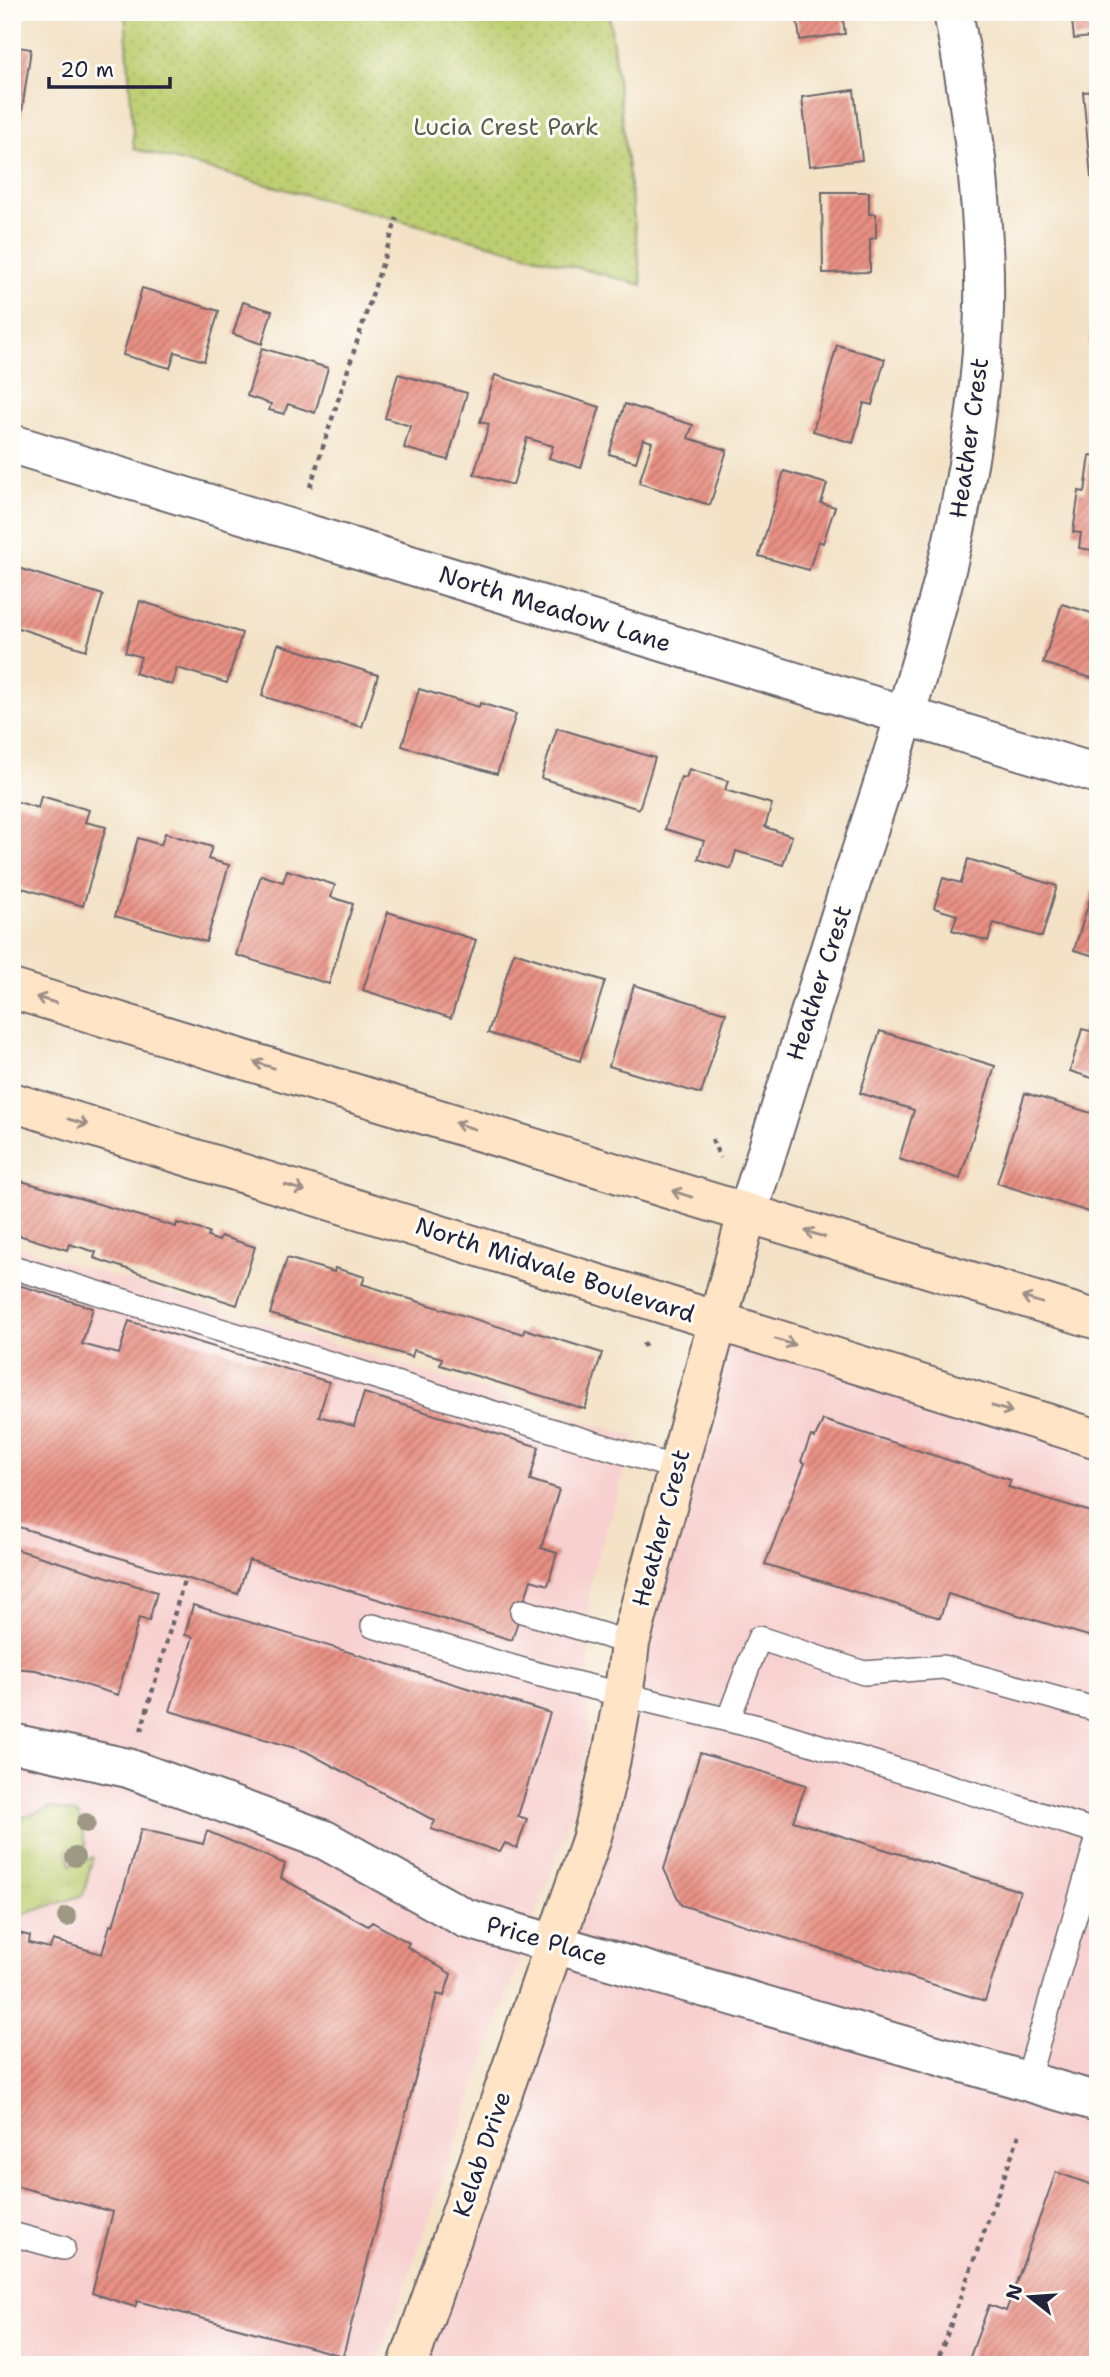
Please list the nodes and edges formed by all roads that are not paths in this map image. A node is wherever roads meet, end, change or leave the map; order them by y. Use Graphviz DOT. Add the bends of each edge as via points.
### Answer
graph roads {
  1 [pos="953,12"];
  2 [pos="12,444"];
  3 [pos="906,715"];
  4 [pos="1098,774"];
  5 [pos="12,989"];
  6 [pos="12,1102"];
  7 [pos="747,1214"];
  8 [pos="12,1267"];
  9 [pos="1098,1320"];
  10 [pos="719,1322"];
  11 [pos="1098,1439"];
  12 [pos="676,1468"];
  13 [pos="522,1611"];
  14 [pos="373,1626"];
  15 [pos="630,1643"];
  16 [pos="624,1695"];
  17 [pos="1098,1710"];
  18 [pos="727,1720"];
  19 [pos="12,1743"];
  20 [pos="1098,1832"];
  21 [pos="1098,1838"];
  22 [pos="556,1942"];
  23 [pos="1027,2081"];
  24 [pos="1098,2102"];
  25 [pos="12,2234"];
  26 [pos="63,2248"];
  27 [pos="408,2365"];
  1 -- 3 [label="street, Heather Crest" via="981,200 981,357 962,502"];
  2 -- 3 [label="street, North Meadow Lane"];
  3 -- 4 [label="street, North Meadow Lane"];
  3 -- 7 [label="street, Heather Crest"];
  7 -- 5 [label="main road, one-way"];
  6 -- 10 [label="main road, North Midvale Boulevard, one-way"];
  9 -- 7 [label="main road, one-way"];
  7 -- 10 [label="main road, Heather Crest"];
  8 -- 12 [label="lane"];
  10 -- 11 [label="main road, North Midvale Boulevard, one-way"];
  10 -- 12 [label="main road, Heather Crest"];
  12 -- 15 [label="main road, Heather Crest"];
  13 -- 15 [label="lane"];
  14 -- 16 [label="lane"];
  15 -- 16 [label="main road, Heather Crest"];
  16 -- 18 [label="lane"];
  16 -- 22 [label="main road, Heather Crest" via="591,1840"];
  17 -- 18 [label="lane" via="943,1667 864,1673 759,1638"];
  18 -- 20 [label="lane"];
  19 -- 22 [label="street, Price Place" via="128,1768 325,1840 466,1918"];
  21 -- 23 [label="lane"];
  22 -- 23 [label="street, Price Place"];
  22 -- 27 [label="main road, Kelab Drive"];
  23 -- 24 [label="street, Price Place"];
  25 -- 26 [label="lane"];
}
